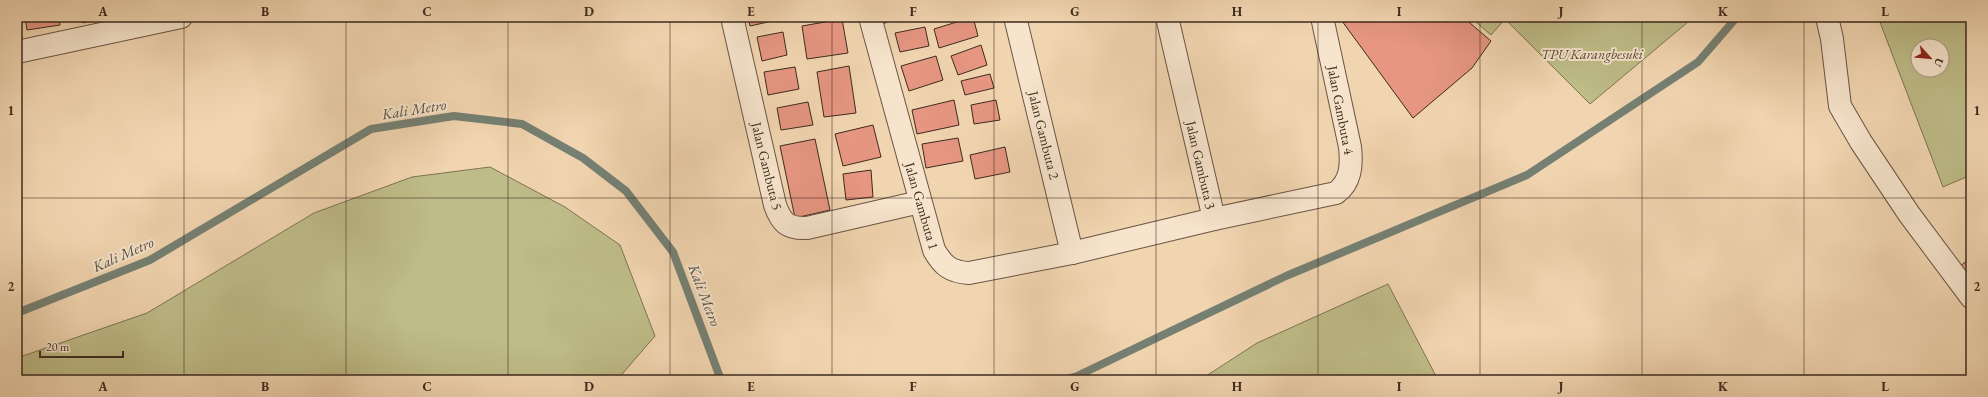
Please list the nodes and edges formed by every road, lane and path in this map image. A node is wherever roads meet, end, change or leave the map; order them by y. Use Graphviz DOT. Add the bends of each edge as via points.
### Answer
graph roads {
  1 [pos="181,17"];
  2 [pos="732,17"];
  3 [pos="870,17"];
  4 [pos="1015,17"];
  5 [pos="1167,17"];
  6 [pos="1322,17"];
  7 [pos="1827,17"];
  8 [pos="17,52"];
  9 [pos="920,202"];
  10 [pos="1214,219"];
  11 [pos="1072,253"];
  12 [pos="1971,297"];
  1 -- 8 [label="street"];
  2 -- 9 [label="street, Jalan Gambuta 5" via="775,204 785,223 795,229 807,228"];
  3 -- 9 [label="street, Jalan Gambuta 1"];
  4 -- 11 [label="street, Jalan Gambuta 2"];
  5 -- 10 [label="street, Jalan Gambuta 3"];
  6 -- 10 [label="street, Jalan Gambuta 4" via="1350,147 1349,176 1344,187 1336,193"];
  7 -- 12 [label="street" via="1840,106 1909,214"];
  9 -- 11 [label="street, Jalan Gambuta 1" via="934,250 947,268 958,272 970,273"];
  10 -- 11 [label="street, Jalan Gambuta 3"];
}
